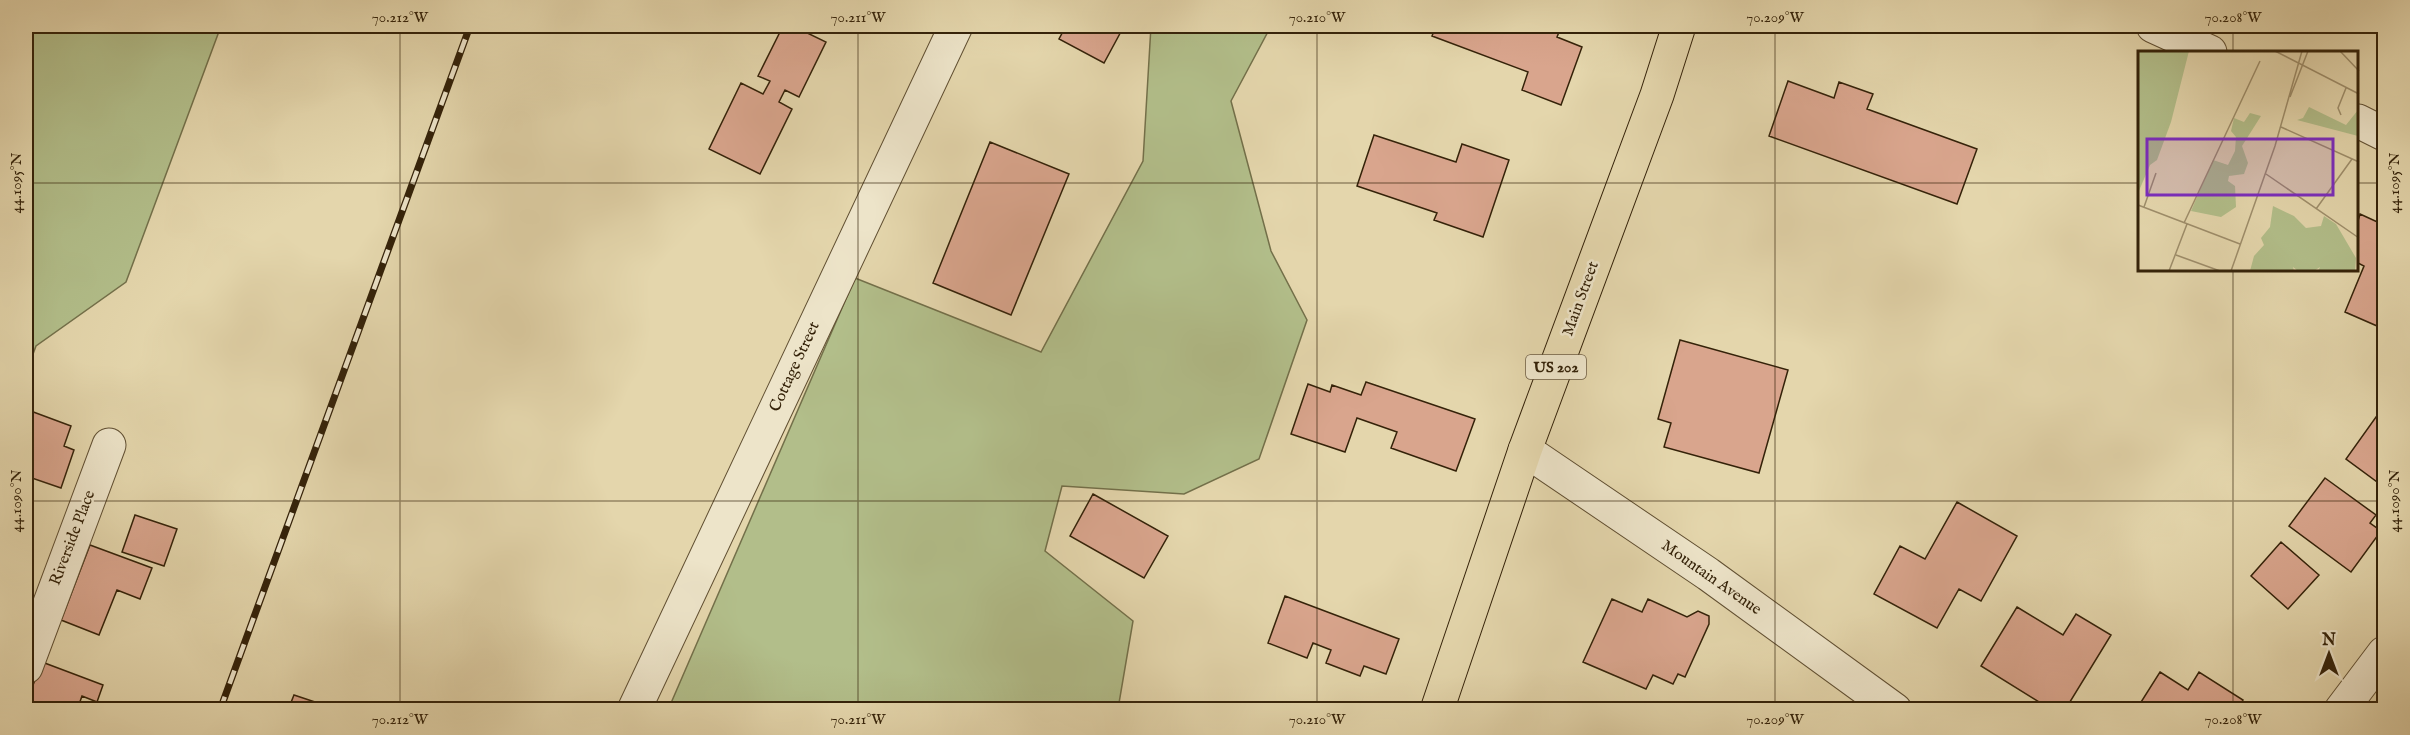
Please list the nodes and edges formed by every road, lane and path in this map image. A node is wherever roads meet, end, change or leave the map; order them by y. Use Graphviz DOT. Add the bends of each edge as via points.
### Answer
graph roads {
  1 [pos="956,26"];
  2 [pos="1678,26"];
  3 [pos="2152,26"];
  4 [pos="2208,51"];
  5 [pos="2359,121"];
  6 [pos="2385,134"];
  7 [pos="109,445"];
  8 [pos="1525,450"];
  9 [pos="2385,653"];
  10 [pos="26,667"];
  11 [pos="634,710"];
  12 [pos="1437,710"];
  13 [pos="1895,710"];
  14 [pos="2341,710"];
  1 -- 11 [label="street, Cottage Street"];
  2 -- 8 [label="highway, Main Street / US 202" via="1657,95"];
  3 -- 4 [label="street"];
  5 -- 6 [label="street"];
  7 -- 10 [label="street, Riverside Place"];
  8 -- 12 [label="highway, Main Street / US 202"];
  8 -- 13 [label="street, Mountain Avenue" via="1708,574"];
  9 -- 14 [label="street"];
}
